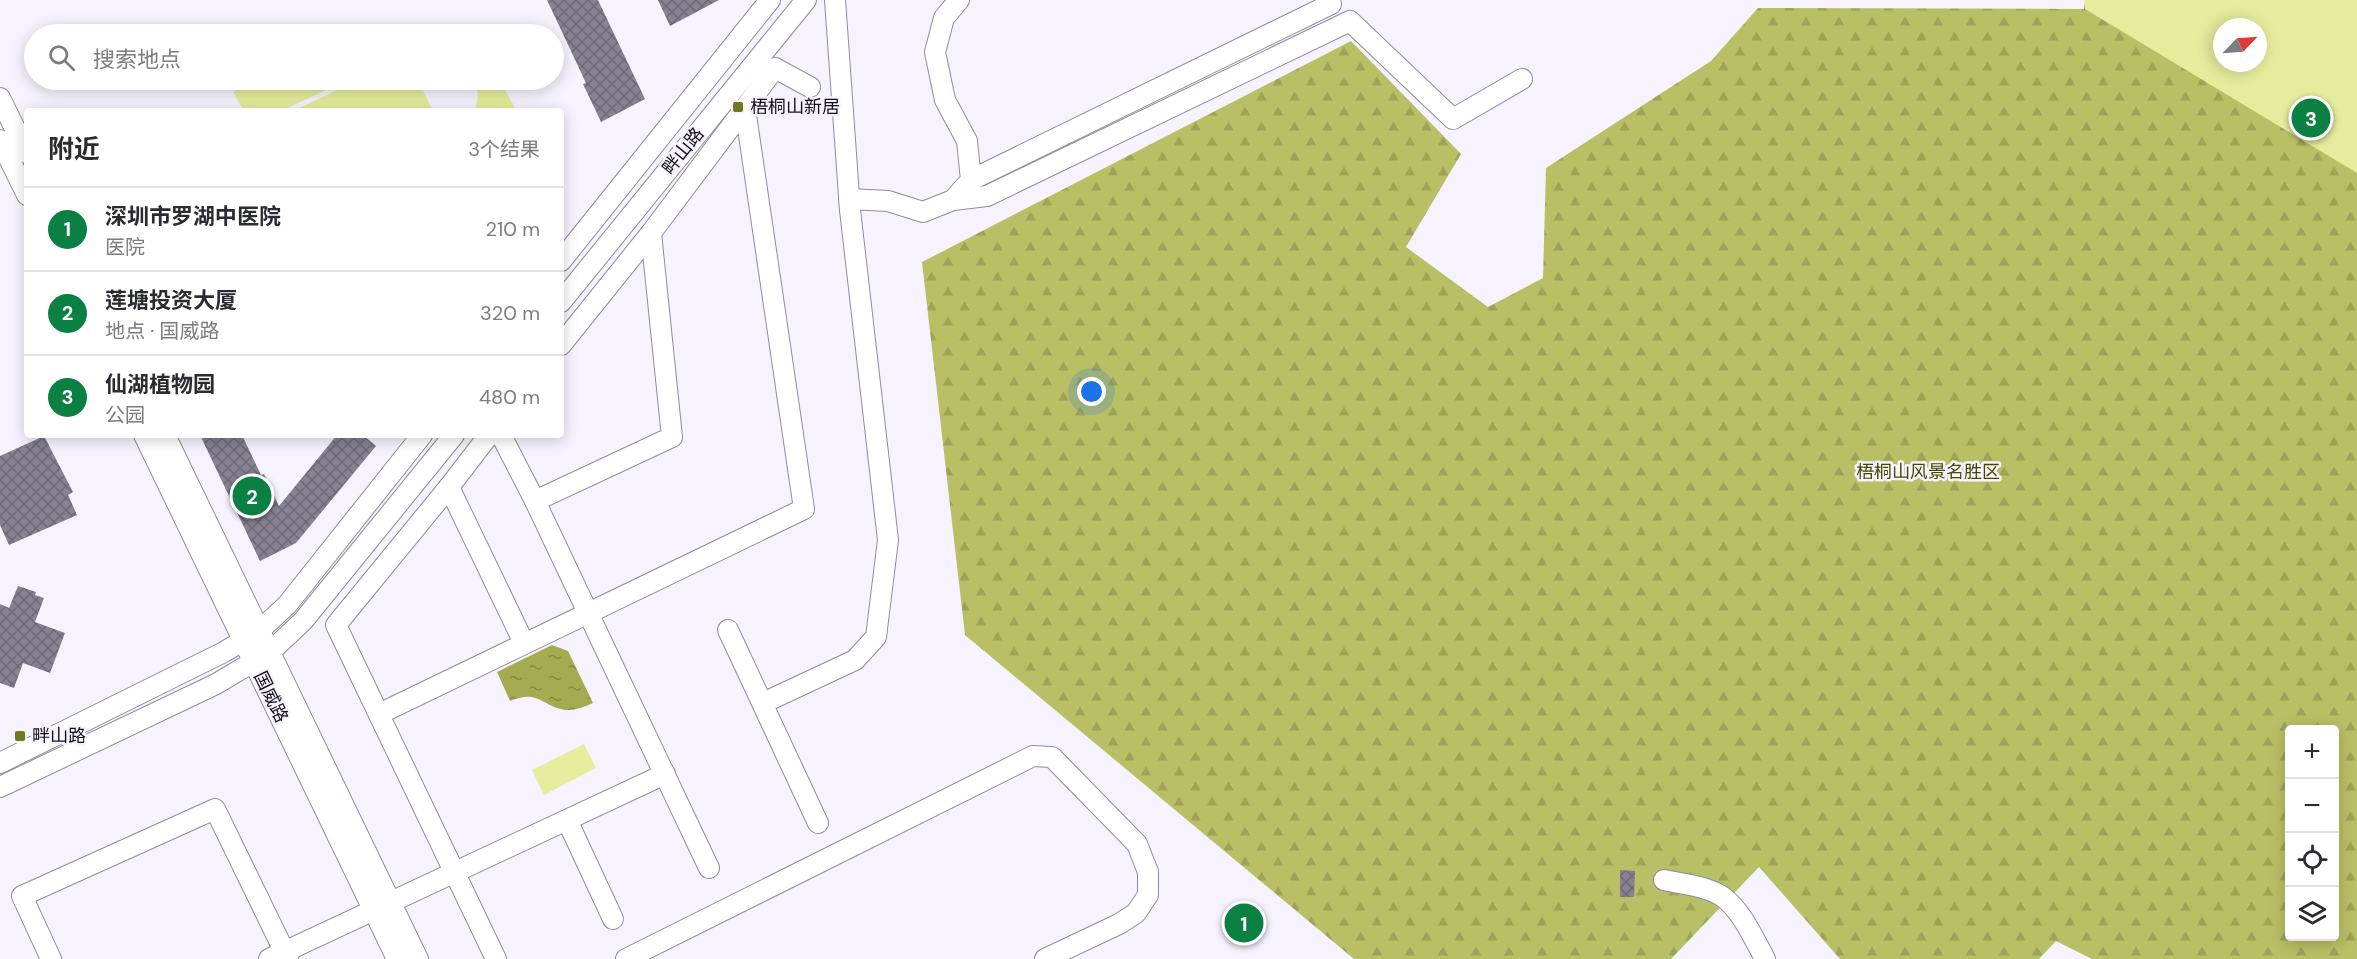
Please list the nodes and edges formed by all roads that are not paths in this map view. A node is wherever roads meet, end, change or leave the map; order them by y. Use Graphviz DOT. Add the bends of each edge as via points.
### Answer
graph roads {
  1 [pos="770,0"];
  2 [pos="806,0"];
  3 [pos="835,0"];
  4 [pos="959,0"];
  5 [pos="1331,4"];
  6 [pos="1522,79"];
  7 [pos="810,87"];
  8 [pos="0,98"];
  9 [pos="745,108"];
  10 [pos="0,140"];
  11 [pos="24,147"];
  12 [pos="971,180"];
  13 [pos="24,189"];
  14 [pos="849,199"];
  15 [pos="953,200"];
  16 [pos="651,233"];
  17 [pos="564,257"];
  18 [pos="564,298"];
  19 [pos="564,341"];
  20 [pos="146,438"];
  21 [pos="166,438"];
  22 [pos="421,438"];
  23 [pos="452,438"];
  24 [pos="487,438"];
  25 [pos="503,438"];
  26 [pos="449,488"];
  27 [pos="535,501"];
  28 [pos="588,613"];
  29 [pos="728,630"];
  30 [pos="252,636"];
  31 [pos="524,643"];
  32 [pos="262,657"];
  33 [pos="763,703"];
  34 [pos="379,714"];
  35 [pos="0,763"];
  36 [pos="665,774"];
  37 [pos="0,787"];
  38 [pos="567,820"];
  39 [pos="818,823"];
  40 [pos="709,868"];
  41 [pos="454,872"];
  42 [pos="1664,880"];
  43 [pos="382,906"];
  44 [pos="613,919"];
  45 [pos="280,956"];
  46 [pos="51,959"];
  47 [pos="397,959"];
  48 [pos="418,959"];
  49 [pos="496,959"];
  50 [pos="626,959"];
  51 [pos="1045,959"];
  52 [pos="1765,959"];
  1 -- 17 [label="street, 畔山路"];
  2 -- 18 [label="street, 畔山路"];
  3 -- 14 [label="street"];
  4 -- 12 [label="street" via="944,18 935,52 945,100 967,141"];
  5 -- 12 [label="street"];
  6 -- 15 [label="street" via="1453,119 1350,21 987,196"];
  7 -- 9 [label="street" via="775,68"];
  8 -- 11 [label="street"];
  9 -- 16 [label="street"];
  9 -- 28 [label="street" via="804,509"];
  10 -- 13 [label="street"];
  12 -- 15 [label="street"];
  14 -- 15 [label="street" via="888,201 923,212"];
  14 -- 33 [label="street" via="888,540 876,637 855,660"];
  16 -- 19 [label="street"];
  16 -- 27 [label="street" via="672,437"];
  20 -- 30 [label="street, 国威路"];
  21 -- 30 [label="street, 国威路"];
  22 -- 30 [label="street" via="287,605"];
  23 -- 32 [label="street" via="303,621"];
  24 -- 26 [label="street"];
  25 -- 27 [label="street"];
  26 -- 31 [label="street"];
  26 -- 34 [label="street" via="336,625"];
  27 -- 28 [label="street"];
  28 -- 31 [label="street"];
  28 -- 36 [label="street"];
  29 -- 33 [label="street"];
  30 -- 32 [label="street, 国威路"];
  30 -- 35 [label="street"];
  31 -- 34 [label="street"];
  32 -- 37 [label="street" via="216,684"];
  32 -- 43 [label="street, 国威路"];
  33 -- 39 [label="street"];
  34 -- 41 [label="street"];
  36 -- 38 [label="street"];
  36 -- 40 [label="street"];
  38 -- 41 [label="street"];
  38 -- 44 [label="street"];
  41 -- 43 [label="street"];
  41 -- 49 [label="street"];
  42 -- 52 [label="street" via="1722,896 1737,910"];
  43 -- 45 [label="street"];
  43 -- 47 [label="street, 国威路"];
  43 -- 48 [label="street, 国威路"];
  45 -- 46 [label="street" via="214,809 22,896"];
  50 -- 51 [label="street" via="1033,756 1052,757 1137,844 1148,872 1148,895 1136,913"];
}
